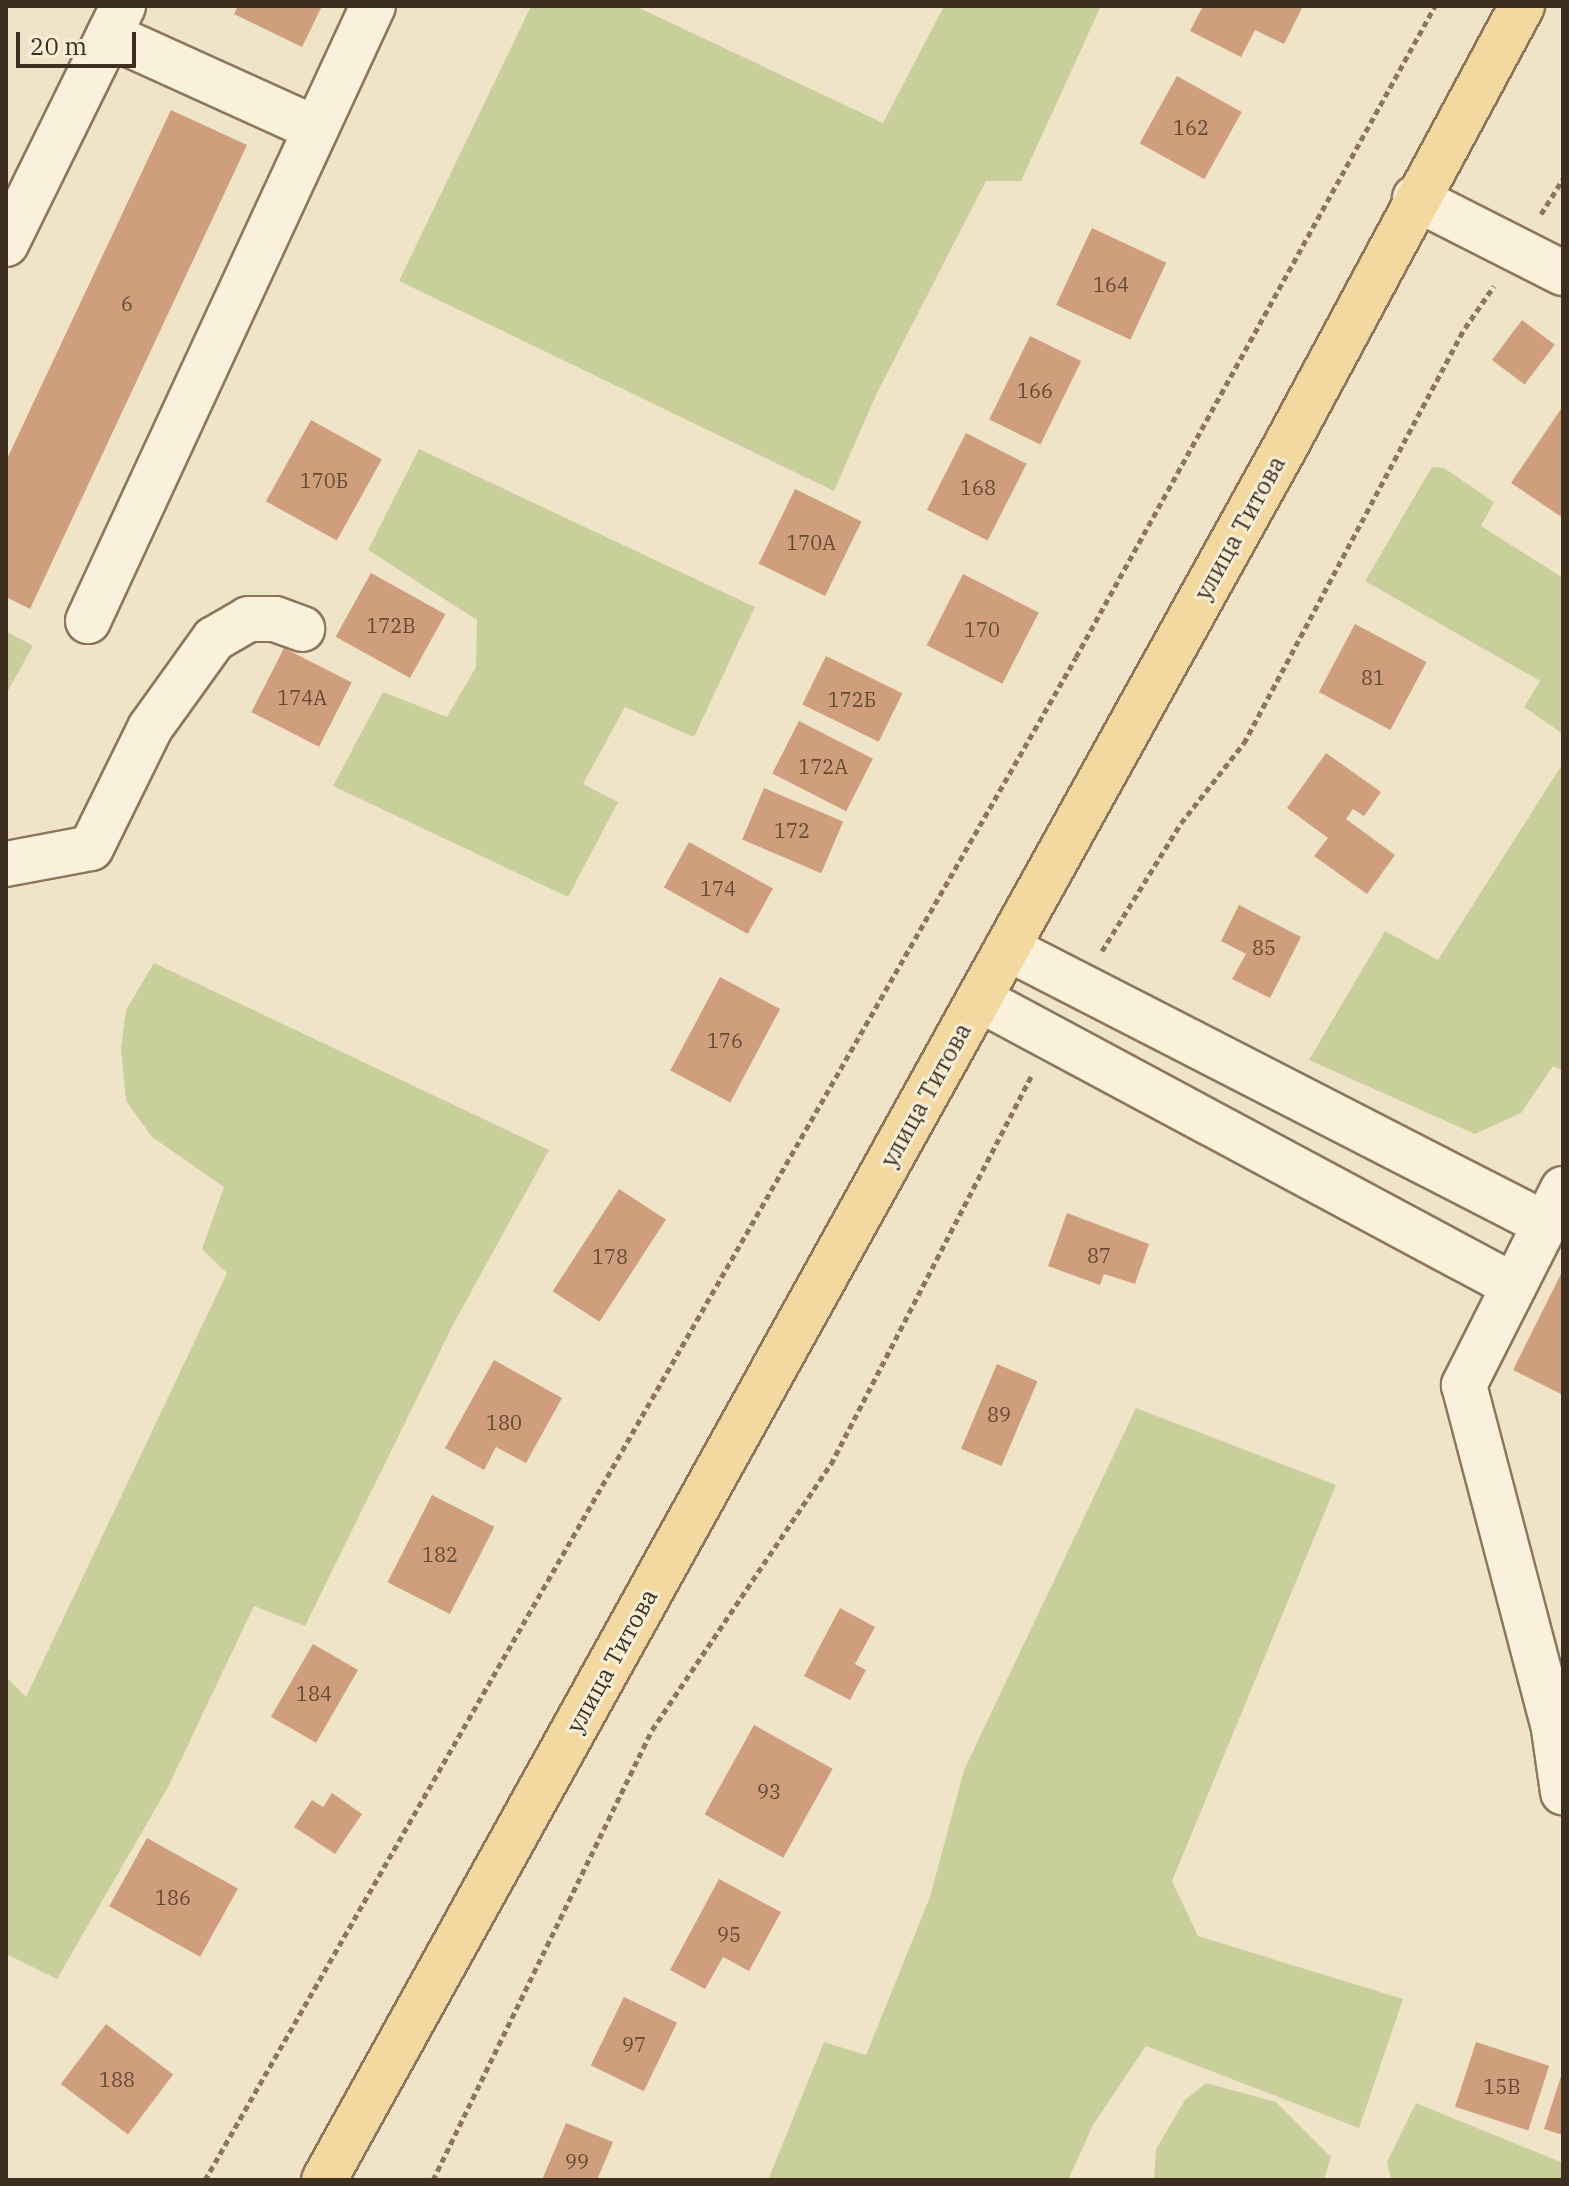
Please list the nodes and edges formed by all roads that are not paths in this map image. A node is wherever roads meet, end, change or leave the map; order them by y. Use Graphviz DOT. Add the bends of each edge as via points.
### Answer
graph roads {
  1 [pos="373,6"];
  2 [pos="1522,6"];
  3 [pos="116,20"];
  4 [pos="316,129"];
  5 [pos="1415,198"];
  6 [pos="6,244"];
  7 [pos="1563,273"];
  8 [pos="88,621"];
  9 [pos="302,629"];
  10 [pos="6,864"];
  11 [pos="1007,948"];
  12 [pos="979,999"];
  13 [pos="1554,1206"];
  14 [pos="1514,1286"];
  15 [pos="1563,1792"];
  16 [pos="324,2180"];
  1 -- 4 [label="street"];
  2 -- 5 [label="main road, улица Титова"];
  3 -- 4 [label="street"];
  3 -- 6 [label="street"];
  4 -- 8 [label="street"];
  5 -- 7 [label="street"];
  5 -- 11 [label="main road, улица Титова" via="1285,447"];
  9 -- 10 [label="street" via="275,619 248,619 214,639 150,728 91,848"];
  11 -- 12 [label="main road, улица Титова"];
  11 -- 13 [label="street"];
  12 -- 14 [label="street"];
  12 -- 16 [label="main road, улица Титова"];
  13 -- 14 [label="street"];
  14 -- 15 [label="street" via="1464,1385 1554,1729"];
}
